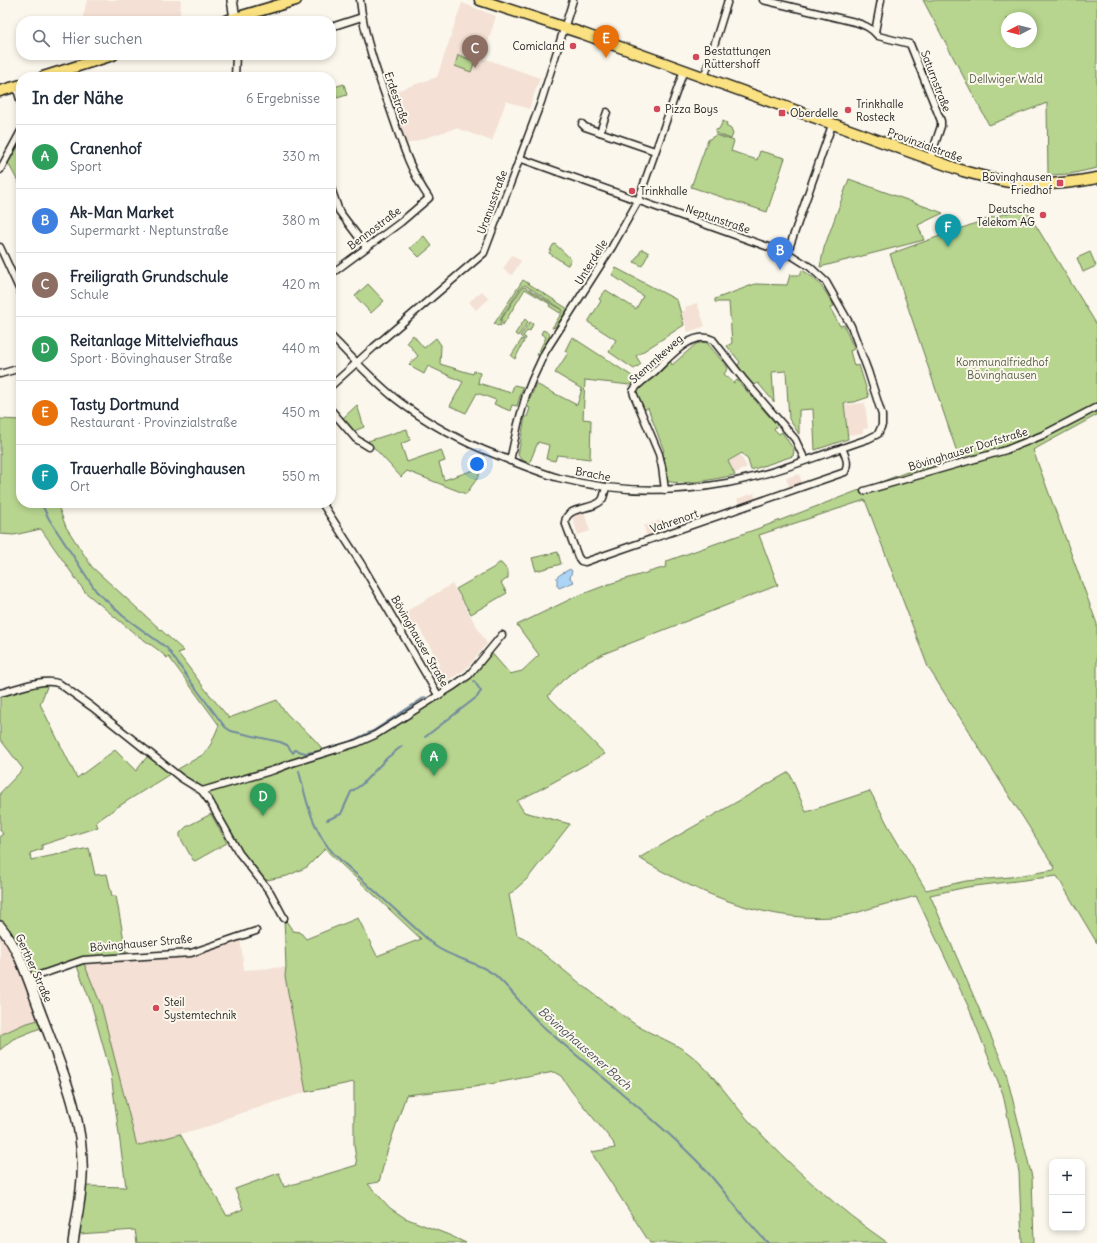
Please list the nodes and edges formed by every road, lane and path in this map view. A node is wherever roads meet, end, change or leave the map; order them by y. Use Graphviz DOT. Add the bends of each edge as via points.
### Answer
graph roads {
  1 [pos="232,0"];
  2 [pos="296,0"];
  3 [pos="360,0"];
  4 [pos="480,0"];
  5 [pos="573,0"];
  6 [pos="728,0"];
  7 [pos="763,0"];
  8 [pos="881,0"];
  9 [pos="232,16"];
  10 [pos="245,16"];
  11 [pos="362,17"];
  12 [pos="336,25"];
  13 [pos="565,28"];
  14 [pos="875,32"];
  15 [pos="96,60"];
  16 [pos="236,60"];
  17 [pos="684,70"];
  18 [pos="58,72"];
  19 [pos="235,72"];
  20 [pos="704,78"];
  21 [pos="16,87"];
  22 [pos="0,91"];
  23 [pos="607,112"];
  24 [pos="582,124"];
  25 [pos="832,125"];
  26 [pos="600,132"];
  27 [pos="16,140"];
  28 [pos="655,152"];
  29 [pos="519,158"];
  30 [pos="930,160"];
  31 [pos="0,170"];
  32 [pos="1097,178"];
  33 [pos="429,198"];
  34 [pos="638,201"];
  35 [pos="336,202"];
  36 [pos="0,247"];
  37 [pos="366,247"];
  38 [pos="787,254"];
  39 [pos="336,270"];
  40 [pos="16,282"];
  41 [pos="336,341"];
  42 [pos="356,362"];
  43 [pos="16,369"];
  44 [pos="0,374"];
  45 [pos="336,381"];
  46 [pos="1097,407"];
  47 [pos="336,416"];
  48 [pos="882,425"];
  49 [pos="368,447"];
  50 [pos="842,448"];
  51 [pos="806,460"];
  52 [pos="510,461"];
  53 [pos="606,487"];
  54 [pos="665,490"];
  55 [pos="864,491"];
  56 [pos="325,508"];
  57 [pos="502,635"];
  58 [pos="0,693"];
  59 [pos="438,696"];
  60 [pos="202,791"];
  61 [pos="284,918"];
  62 [pos="0,926"];
  63 [pos="256,931"];
  64 [pos="28,979"];
  65 [pos="73,1243"];
  1 -- 9 [label="street"];
  2 -- 10 [label="main road"];
  3 -- 11 [label="street, Erdestraße"];
  4 -- 13 [label="main road, Provinzialstraße"];
  5 -- 13 [label="street, Uranusstraße"];
  6 -- 20 [label="street"];
  7 -- 14 [label="street, Saturnstraße" via="855,22"];
  8 -- 14 [label="street"];
  11 -- 12 [label="street"];
  11 -- 33 [label="street, Erdestraße" via="371,54 410,167"];
  13 -- 17 [label="main road, Provinzialstraße"];
  13 -- 29 [label="street, Uranusstraße"];
  14 -- 30 [label="street, Saturnstraße" via="878,36 907,42 912,47 941,121"];
  15 -- 18 [label="main road"];
  16 -- 19 [label="street"];
  17 -- 20 [label="main road, Provinzialstraße"];
  17 -- 28 [label="street, Unterdelle"];
  20 -- 25 [label="main road, Provinzialstraße"];
  21 -- 22 [label="main road"];
  23 -- 26 [label="street"];
  24 -- 26 [label="street"];
  25 -- 30 [label="main road, Provinzialstraße"];
  25 -- 38 [label="street"];
  26 -- 28 [label="street"];
  27 -- 31 [label="street"];
  28 -- 34 [label="street, Unterdelle"];
  29 -- 34 [label="street, Neptunstraße"];
  29 -- 42 [label="street, Uranusstraße" via="484,253"];
  30 -- 32 [label="main road, Provinzialstraße" via="969,173 1017,183 1048,184"];
  33 -- 37 [label="street, Bennostraße"];
  34 -- 38 [label="street, Neptunstraße"];
  34 -- 52 [label="street, Unterdelle" via="545,352 526,395"];
  35 -- 37 [label="street" via="339,211"];
  36 -- 40 [label="street"];
  37 -- 39 [label="street, Bennostraße"];
  38 -- 48 [label="street, Neptunstraße" via="810,267 826,282 839,303 868,370 882,415"];
  41 -- 42 [label="street, Brache"];
  42 -- 45 [label="street, Uranusstraße"];
  42 -- 52 [label="street, Brache" via="395,399 428,422"];
  43 -- 44 [label="street"];
  46 -- 55 [label="street, Bövinghauser Dorfstraße" via="1043,435 1006,450"];
  47 -- 49 [label="street" via="356,439"];
  48 -- 50 [label="street, Brache" via="878,434"];
  50 -- 51 [label="street, Brache"];
  50 -- 53 [label="street, Vahrenort" via="847,460 845,472 585,562 581,561 565,522 566,517 602,500"];
  51 -- 54 [label="street, Brache" via="727,483"];
  51 -- 54 [label="street, Stemmkeweg" via="794,439 713,340 707,337 700,338 685,344 634,391 659,454"];
  52 -- 53 [label="street, Brache" via="552,476"];
  53 -- 54 [label="street, Brache"];
  56 -- 59 [label="street, Bövinghauser Straße" via="362,565"];
  57 -- 59 [label="street" via="468,674"];
  58 -- 60 [label="street" via="41,682 60,684 181,778"];
  59 -- 60 [label="street, Bövinghauser Straße" via="357,743"];
  60 -- 61 [label="street" via="239,853 270,892"];
  62 -- 64 [label="street, Gerther Straße" via="11,942"];
  63 -- 64 [label="street, Bövinghauser Straße" via="191,953 83,960"];
  64 -- 65 [label="street, Gerther Straße" via="69,1088 80,1135 82,1176"];
}
